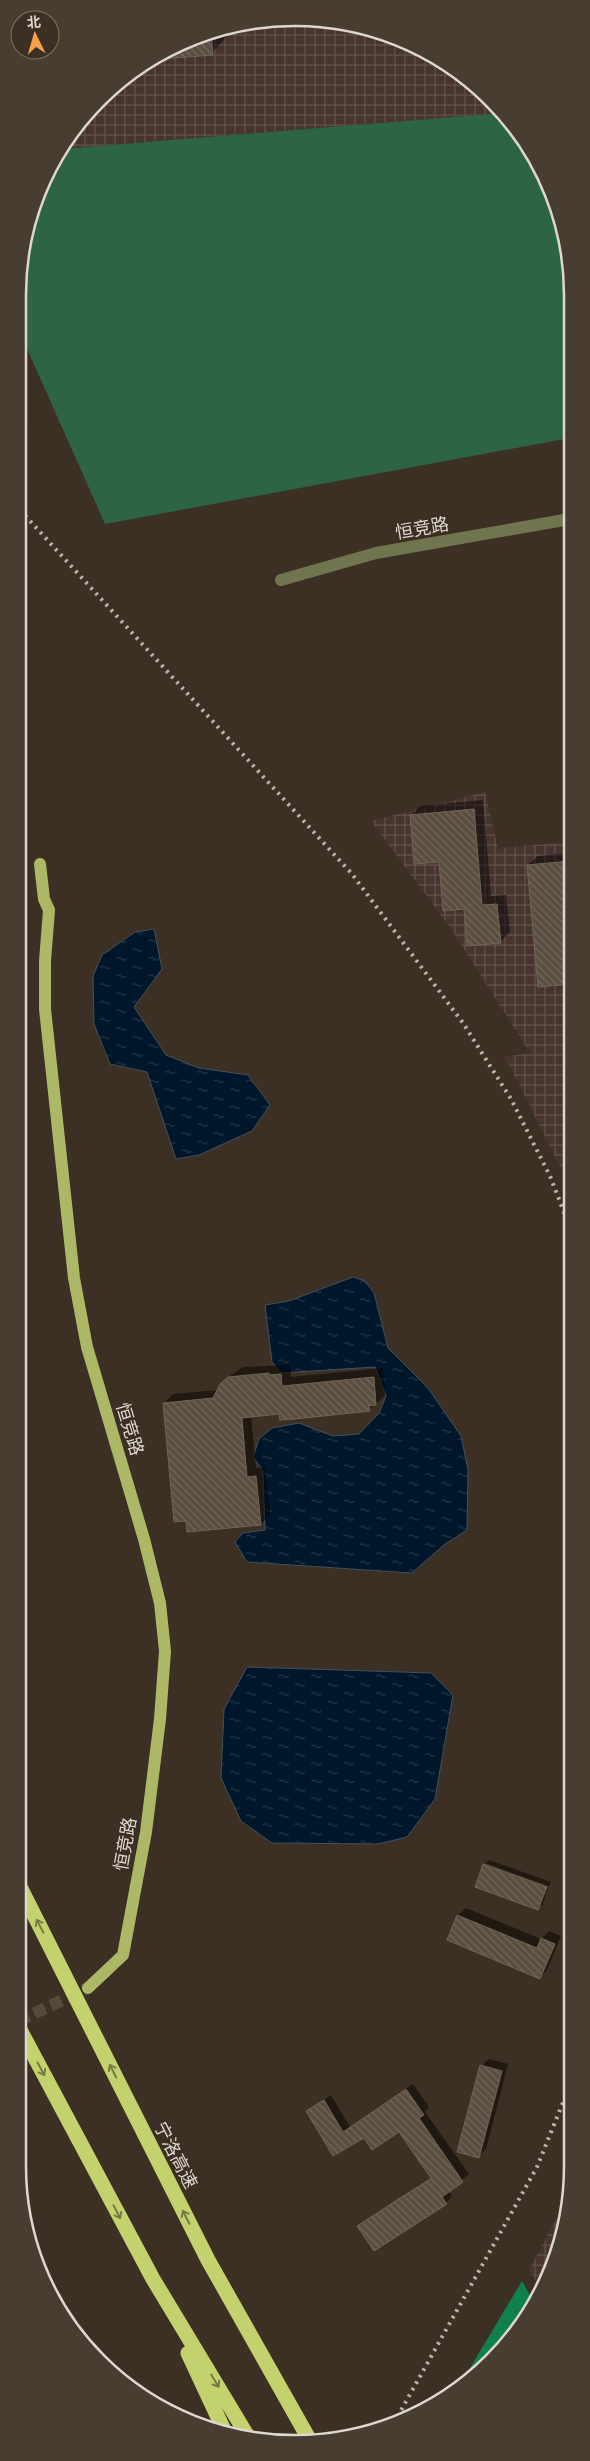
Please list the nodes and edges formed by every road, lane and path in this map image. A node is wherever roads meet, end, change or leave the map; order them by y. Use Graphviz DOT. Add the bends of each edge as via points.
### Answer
graph roads {
  1 [pos="564,520"];
  2 [pos="281,580"];
  3 [pos="40,864"];
  4 [pos="26,1899"];
  5 [pos="88,1988"];
  6 [pos="26,2041"];
  7 [pos="153,2280"];
  8 [pos="221,2425"];
  9 [pos="304,2426"];
  10 [pos="244,2430"];
  1 -- 2 [label="street, 恒竞路" via="376,553"];
  3 -- 5 [label="main road, 恒竞路" via="44,898 49,910 45,1009 74,1278 87,1347 160,1603 165,1651 146,1832 123,1955"];
  9 -- 4 [label="highway, 宁洛高速, one-way" via="208,2260"];
  6 -- 7 [label="highway, one-way"];
  7 -- 8 [label="highway"];
  7 -- 10 [label="highway, one-way"];
}
